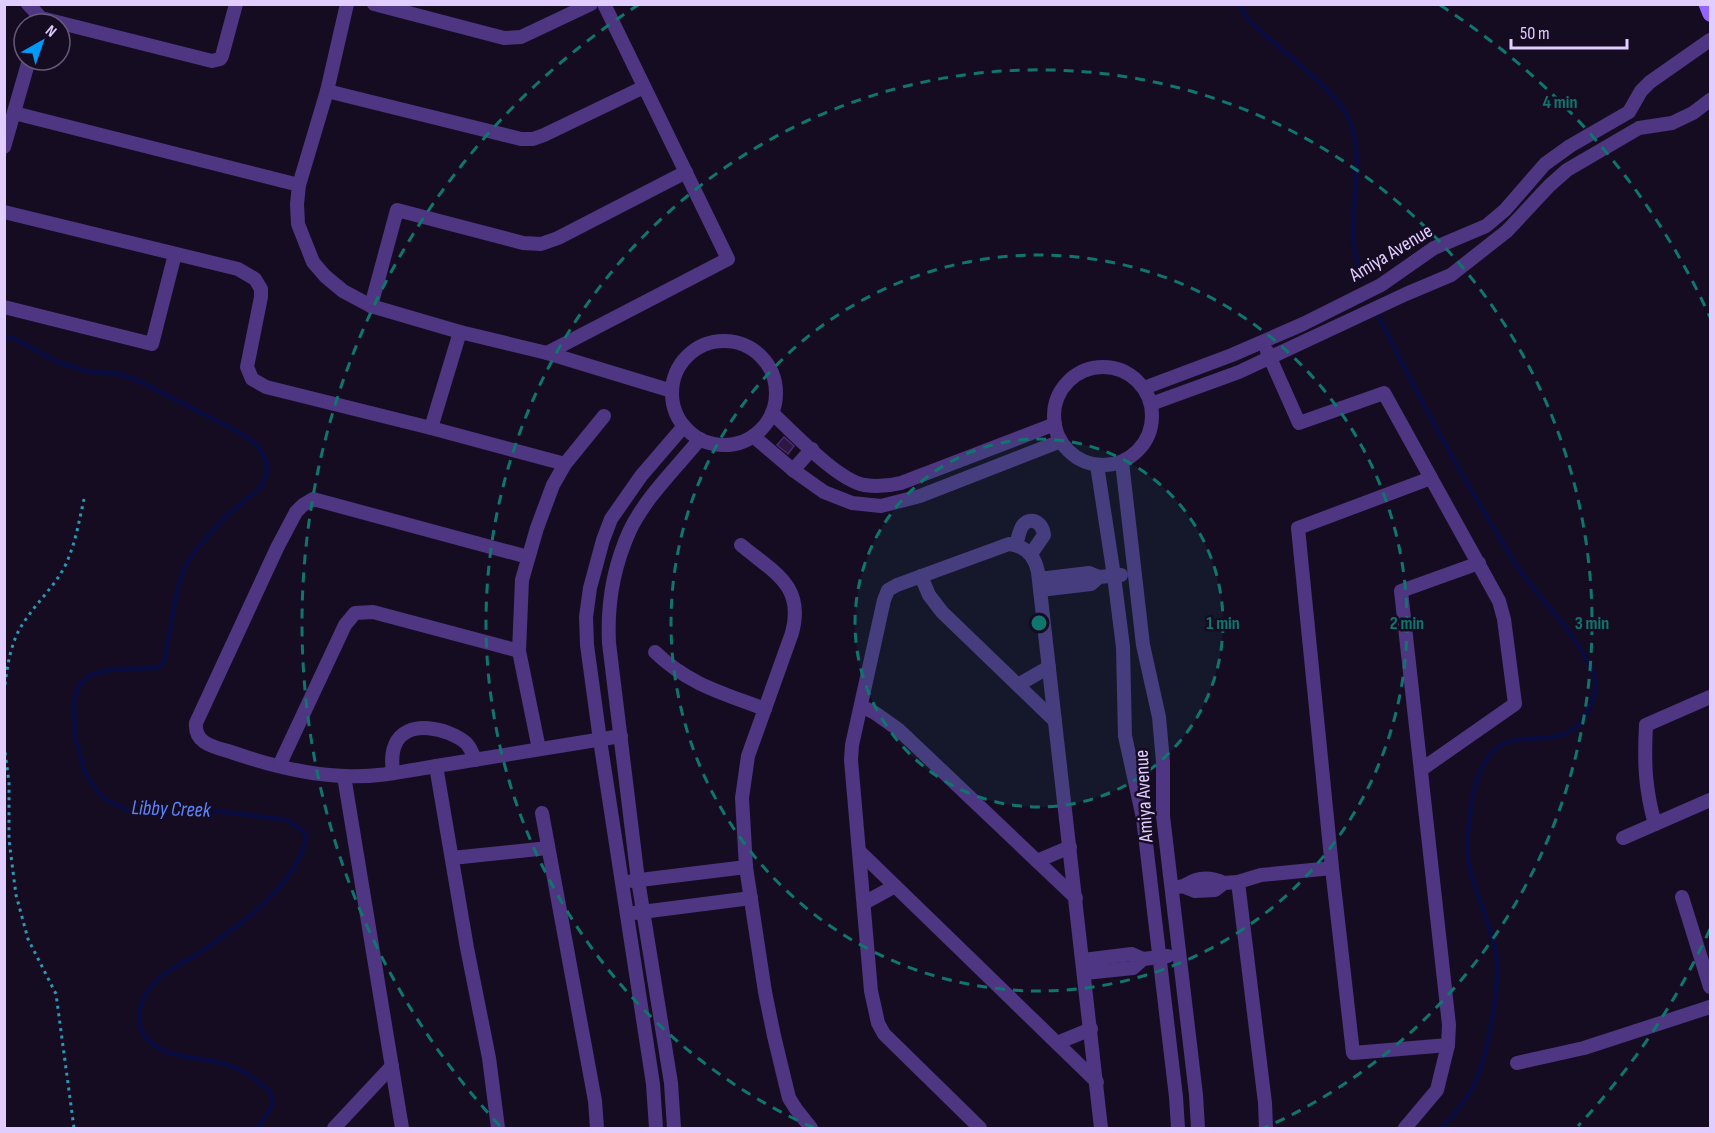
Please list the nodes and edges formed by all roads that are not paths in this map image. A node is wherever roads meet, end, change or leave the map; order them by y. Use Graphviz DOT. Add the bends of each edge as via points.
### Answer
graph roads {
  1 [pos="236,4"];
  2 [pos="347,4"];
  3 [pos="374,4"];
  4 [pos="591,4"];
  5 [pos="604,4"];
  6 [pos="1707,4"];
  7 [pos="1710,14"];
  8 [pos="72,28"];
  9 [pos="1710,40"];
  10 [pos="26,72"];
  11 [pos="644,87"];
  12 [pos="327,91"];
  13 [pos="1710,100"];
  14 [pos="14,112"];
  15 [pos="1629,112"];
  16 [pos="1639,128"];
  17 [pos="4,147"];
  18 [pos="686,172"];
  19 [pos="299,185"];
  20 [pos="4,212"];
  21 [pos="175,254"];
  22 [pos="372,306"];
  23 [pos="4,307"];
  24 [pos="460,332"];
  25 [pos="1263,342"];
  26 [pos="547,353"];
  27 [pos="1270,359"];
  28 [pos="1144,388"];
  29 [pos="672,391"];
  30 [pos="1151,404"];
  31 [pos="772,413"];
  32 [pos="604,416"];
  33 [pos="1055,424"];
  34 [pos="684,426"];
  35 [pos="431,428"];
  36 [pos="753,436"];
  37 [pos="700,439"];
  38 [pos="1061,441"];
  39 [pos="812,449"];
  40 [pos="826,462"];
  41 [pos="1122,462"];
  42 [pos="565,464"];
  43 [pos="1096,465"];
  44 [pos="793,470"];
  45 [pos="1431,478"];
  46 [pos="810,483"];
  47 [pos="1126,498"];
  48 [pos="1101,500"];
  49 [pos="1130,536"];
  50 [pos="1107,538"];
  51 [pos="741,545"];
  52 [pos="1016,545"];
  53 [pos="1031,554"];
  54 [pos="528,556"];
  55 [pos="1479,563"];
  56 [pos="1135,573"];
  57 [pos="921,576"];
  58 [pos="1114,576"];
  59 [pos="1040,584"];
  60 [pos="519,651"];
  61 [pos="654,652"];
  62 [pos="1049,667"];
  63 [pos="1018,685"];
  64 [pos="1710,698"];
  65 [pos="861,706"];
  66 [pos="765,709"];
  67 [pos="1055,721"];
  68 [pos="621,736"];
  69 [pos="600,740"];
  70 [pos="539,749"];
  71 [pos="475,760"];
  72 [pos="279,766"];
  73 [pos="436,766"];
  74 [pos="1422,769"];
  75 [pos="393,773"];
  76 [pos="344,777"];
  77 [pos="1710,800"];
  78 [pos="542,813"];
  79 [pos="1656,824"];
  80 [pos="1623,838"];
  81 [pos="1070,847"];
  82 [pos="548,848"];
  83 [pos="859,852"];
  84 [pos="452,858"];
  85 [pos="1037,861"];
  86 [pos="746,867"];
  87 [pos="1332,868"];
  88 [pos="638,880"];
  89 [pos="620,883"];
  90 [pos="1231,883"];
  91 [pos="896,886"];
  92 [pos="1178,887"];
  93 [pos="1152,890"];
  94 [pos="1682,897"];
  95 [pos="751,898"];
  96 [pos="1076,898"];
  97 [pos="864,903"];
  98 [pos="643,911"];
  99 [pos="625,914"];
  100 [pos="1179,955"];
  101 [pos="1160,957"];
  102 [pos="1084,966"];
  103 [pos="1710,987"];
  104 [pos="1710,1007"];
  105 [pos="1091,1029"];
  106 [pos="1057,1043"];
  107 [pos="1448,1045"];
  108 [pos="1517,1063"];
  109 [pos="392,1066"];
  110 [pos="1097,1082"];
  111 [pos="338,1127"];
  112 [pos="402,1128"];
  113 [pos="498,1128"];
  114 [pos="597,1128"];
  115 [pos="656,1128"];
  116 [pos="674,1128"];
  117 [pos="811,1128"];
  118 [pos="980,1128"];
  119 [pos="1101,1128"];
  120 [pos="1178,1128"];
  121 [pos="1198,1128"];
  122 [pos="1266,1128"];
  123 [pos="1405,1128"];
  1 -- 8 [label="street" via="224,52 216,61"];
  2 -- 12 [label="street"];
  3 -- 4 [label="street" via="504,39 521,37"];
  5 -- 11 [label="street"];
  6 -- 7 [label="main road"];
  9 -- 15 [label="street, Amiya Avenue" via="1650,82"];
  10 -- 14 [label="street"];
  11 -- 12 [label="street" via="544,135 527,139"];
  11 -- 18 [label="street"];
  12 -- 19 [label="street"];
  13 -- 16 [label="street, Amiya Avenue" via="1672,123"];
  14 -- 17 [label="street"];
  14 -- 19 [label="street"];
  15 -- 16 [label="street"];
  15 -- 25 [label="street, Amiya Avenue" via="1545,164 1486,226 1434,248 1382,285"];
  16 -- 27 [label="street, Amiya Avenue" via="1567,170 1506,231 1450,275"];
  18 -- 22 [label="street" via="541,244 523,243 397,210"];
  18 -- 26 [label="street" via="728,259"];
  19 -- 22 [label="street" via="298,224 313,262 343,291"];
  20 -- 21 [label="street"];
  21 -- 23 [label="street" via="152,344"];
  21 -- 35 [label="street" via="246,272 258,283 261,297 247,367 258,384"];
  22 -- 24 [label="street"];
  24 -- 26 [label="street"];
  24 -- 35 [label="street"];
  25 -- 27 [label="street"];
  25 -- 28 [label="street, Amiya Avenue"];
  26 -- 29 [label="street"];
  27 -- 30 [label="street, Amiya Avenue"];
  27 -- 45 [label="street" via="1299,423 1384,393"];
  28 -- 30 [label="street"];
  28 -- 33 [label="street" via="1136,378 1114,368 1102,366 1079,373 1069,380 1056,400"];
  29 -- 31 [label="street" via="674,377 689,354 707,344 728,341 754,351 772,372 776,400"];
  29 -- 34 [label="street" via="675,410"];
  30 -- 41 [label="street" via="1153,416 1148,439"];
  31 -- 36 [label="street"];
  31 -- 39 [label="street"];
  32 -- 42 [label="street"];
  33 -- 38 [label="street"];
  33 -- 40 [label="street" via="888,486 856,482"];
  34 -- 37 [label="street"];
  34 -- 69 [label="street" via="611,519 590,588 587,645"];
  35 -- 42 [label="street"];
  36 -- 37 [label="street" via="727,445"];
  36 -- 44 [label="street"];
  37 -- 68 [label="street" via="631,529 611,592 608,618"];
  38 -- 43 [label="street" via="1076,457"];
  38 -- 46 [label="street" via="892,504 852,503"];
  39 -- 40 [label="street"];
  39 -- 44 [label="street"];
  40 -- 46 [label="street"];
  41 -- 43 [label="street"];
  41 -- 47 [label="street, Amiya Avenue"];
  42 -- 54 [label="street" via="545,504"];
  43 -- 48 [label="street, Amiya Avenue"];
  44 -- 46 [label="street"];
  45 -- 55 [label="street"];
  45 -- 87 [label="street" via="1298,528"];
  47 -- 48 [label="street"];
  47 -- 49 [label="street, Amiya Avenue"];
  48 -- 50 [label="street, Amiya Avenue"];
  49 -- 50 [label="street"];
  49 -- 56 [label="street, Amiya Avenue"];
  50 -- 58 [label="street, Amiya Avenue"];
  51 -- 66 [label="street" via="788,586 796,607 796,620"];
  52 -- 53 [label="street"];
  52 -- 53 [label="street" via="1024,523 1038,522 1044,535"];
  52 -- 57 [label="street" via="1002,545"];
  53 -- 59 [label="street"];
  54 -- 60 [label="street" via="522,580"];
  54 -- 72 [label="street" via="314,499 303,505 278,548 195,732 203,742 220,749"];
  55 -- 74 [label="street" via="1503,611 1515,704"];
  55 -- 74 [label="street" via="1401,591"];
  56 -- 58 [label="street"];
  56 -- 92 [label="street, Amiya Avenue" via="1144,652 1159,717 1163,816"];
  57 -- 63 [label="street" via="942,612"];
  57 -- 65 [label="street" via="892,587 886,595"];
  58 -- 59 [label="street" via="1099,578 1091,584"];
  58 -- 93 [label="street, Amiya Avenue" via="1123,656 1125,736 1141,804"];
  59 -- 62 [label="street"];
  60 -- 70 [label="street"];
  60 -- 72 [label="street" via="373,612 355,613 345,625"];
  61 -- 66 [label="street" via="684,677"];
  62 -- 63 [label="street"];
  62 -- 67 [label="street"];
  63 -- 67 [label="street"];
  64 -- 79 [label="street" via="1646,725 1646,787"];
  65 -- 83 [label="street" via="851,768"];
  65 -- 85 [label="street" via="899,730"];
  66 -- 86 [label="street" via="744,775"];
  67 -- 81 [label="street"];
  68 -- 69 [label="street"];
  68 -- 88 [label="street"];
  69 -- 70 [label="street"];
  69 -- 89 [label="street"];
  70 -- 71 [label="street"];
  71 -- 73 [label="street"];
  71 -- 75 [label="street" via="471,749 457,737 415,729 406,731 394,746"];
  72 -- 76 [label="street"];
  73 -- 75 [label="street"];
  73 -- 84 [label="street"];
  74 -- 107 [label="street" via="1449,1016"];
  75 -- 76 [label="street"];
  76 -- 109 [label="street"];
  77 -- 79 [label="street"];
  78 -- 82 [label="street"];
  79 -- 80 [label="street"];
  81 -- 85 [label="street"];
  81 -- 96 [label="street"];
  82 -- 84 [label="street"];
  82 -- 114 [label="street"];
  83 -- 91 [label="street"];
  83 -- 97 [label="street"];
  84 -- 113 [label="street"];
  85 -- 96 [label="street"];
  86 -- 88 [label="street"];
  86 -- 95 [label="street"];
  87 -- 90 [label="street" via="1261,875"];
  87 -- 107 [label="street" via="1353,1053"];
  88 -- 89 [label="street"];
  88 -- 98 [label="street"];
  89 -- 99 [label="street"];
  90 -- 92 [label="street" via="1214,878"];
  90 -- 122 [label="street"];
  91 -- 97 [label="street"];
  91 -- 106 [label="street"];
  92 -- 93 [label="street"];
  92 -- 100 [label="street, Amiya Avenue"];
  93 -- 101 [label="street, Amiya Avenue"];
  94 -- 103 [label="street"];
  95 -- 98 [label="street"];
  95 -- 117 [label="street" via="783,1078 792,1104"];
  96 -- 102 [label="street"];
  97 -- 118 [label="street" via="878,1023 892,1043"];
  98 -- 99 [label="street"];
  98 -- 116 [label="street" via="671,1083"];
  99 -- 115 [label="street" via="653,1084"];
  100 -- 101 [label="street"];
  100 -- 121 [label="street, Amiya Avenue"];
  101 -- 102 [label="street" via="1143,959 1133,968"];
  101 -- 120 [label="street, Amiya Avenue"];
  102 -- 105 [label="street"];
  104 -- 108 [label="street" via="1584,1048"];
  105 -- 106 [label="street"];
  105 -- 110 [label="street"];
  106 -- 110 [label="street"];
  107 -- 123 [label="street" via="1437,1090"];
  109 -- 111 [label="street"];
  109 -- 112 [label="street"];
  110 -- 119 [label="street"];
}
